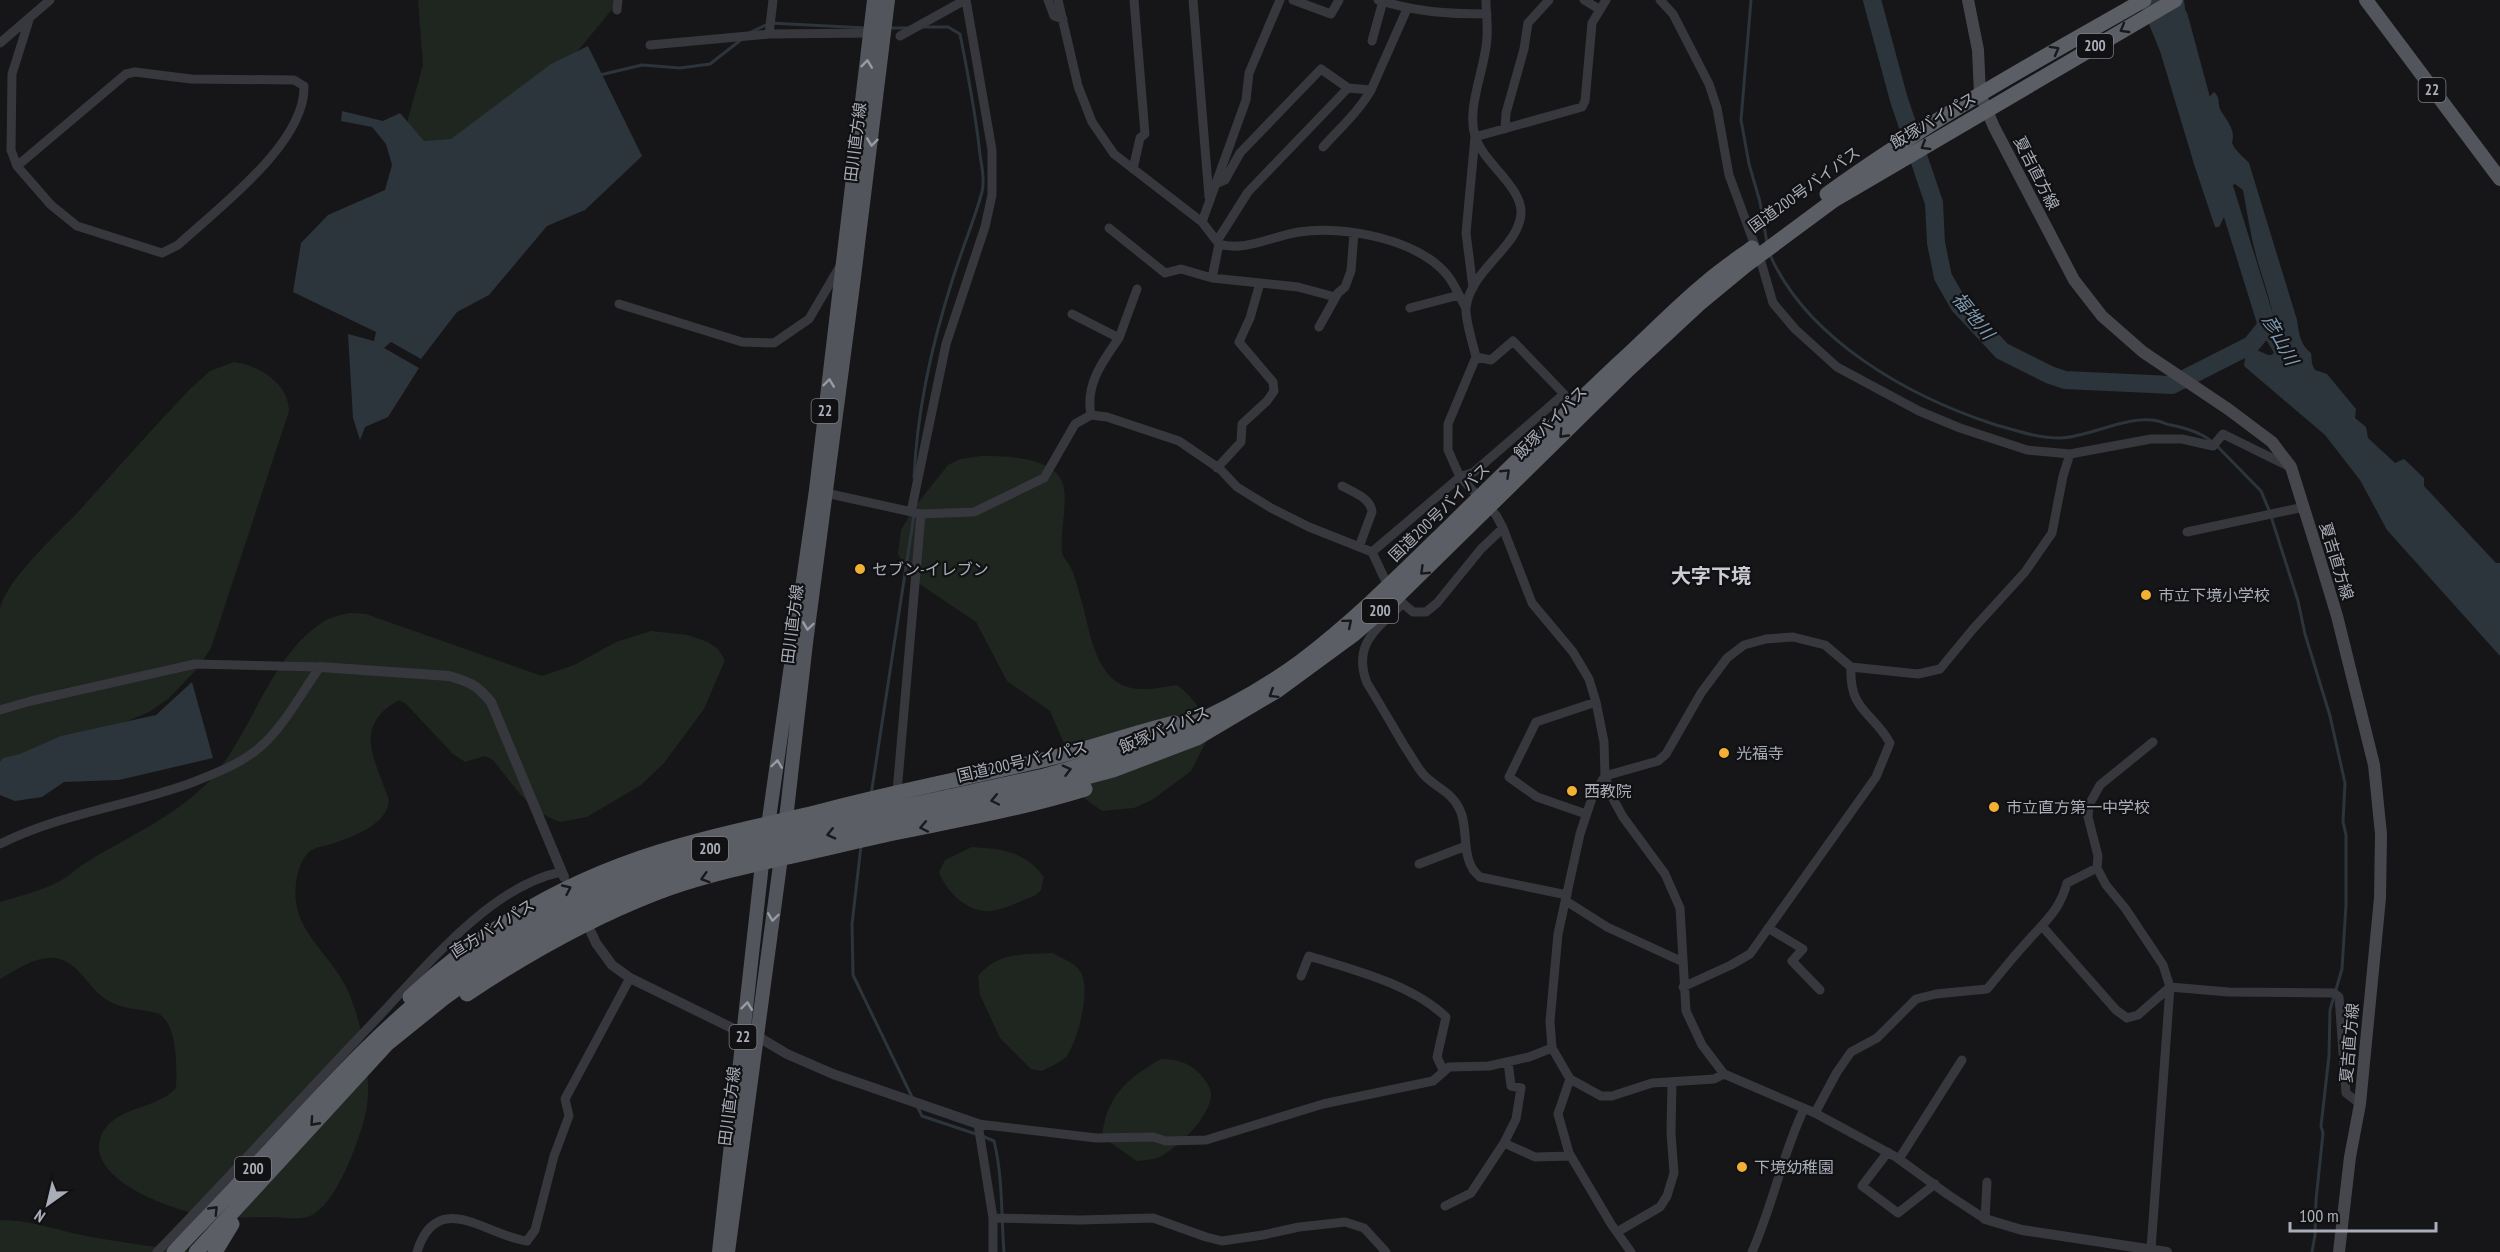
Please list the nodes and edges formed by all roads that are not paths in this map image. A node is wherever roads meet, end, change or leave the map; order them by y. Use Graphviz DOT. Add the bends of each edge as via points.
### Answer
graph roads {
  1 [pos="50,0"];
  2 [pos="773,0"];
  3 [pos="874,0"];
  4 [pos="888,0"];
  5 [pos="965,0"];
  6 [pos="1048,0"];
  7 [pos="1058,0"];
  8 [pos="1134,0"];
  9 [pos="1193,0"];
  10 [pos="1280,0"];
  11 [pos="1293,0"];
  12 [pos="1339,0"];
  13 [pos="1486,0"];
  14 [pos="1549,0"];
  15 [pos="1584,0"];
  16 [pos="1606,0"];
  17 [pos="1660,0"];
  18 [pos="1968,0"];
  19 [pos="2144,0"];
  20 [pos="2175,0"];
  21 [pos="2366,0"];
  22 [pos="1383,1"];
  23 [pos="1407,9"];
  24 [pos="1599,9"];
  25 [pos="1486,14"];
  26 [pos="30,16"];
  27 [pos="1063,19"];
  28 [pos="870,33"];
  29 [pos="885,33"];
  30 [pos="769,34"];
  31 [pos="900,36"];
  32 [pos="1372,41"];
  33 [pos="0,43"];
  34 [pos="650,45"];
  35 [pos="1347,88"];
  36 [pos="1371,90"];
  37 [pos="1980,94"];
  38 [pos="1987,110"];
  39 [pos="1956,118"];
  40 [pos="1505,129"];
  41 [pos="1475,137"];
  42 [pos="1323,147"];
  43 [pos="17,166"];
  44 [pos="1133,169"];
  45 [pos="2500,179"];
  46 [pos="1216,184"];
  47 [pos="1209,203"];
  48 [pos="1202,222"];
  49 [pos="1109,228"];
  50 [pos="1354,233"];
  51 [pos="1218,242"];
  52 [pos="843,261"];
  53 [pos="1212,278"];
  54 [pos="1260,283"];
  55 [pos="1137,289"];
  56 [pos="1473,290"];
  57 [pos="1459,296"];
  58 [pos="1335,297"];
  59 [pos="620,303"];
  60 [pos="1410,308"];
  61 [pos="1466,308"];
  62 [pos="1072,314"];
  63 [pos="1318,327"];
  64 [pos="1119,338"];
  65 [pos="1476,357"];
  66 [pos="1091,415"];
  67 [pos="2070,454"];
  68 [pos="2291,467"];
  69 [pos="1217,468"];
  70 [pos="1460,477"];
  71 [pos="1342,486"];
  72 [pos="821,492"];
  73 [pos="2304,507"];
  74 [pos="916,513"];
  75 [pos="1503,528"];
  76 [pos="2187,532"];
  77 [pos="1359,547"];
  78 [pos="1372,552"];
  79 [pos="1396,596"];
  80 [pos="320,667"];
  81 [pos="1851,667"];
  82 [pos="1596,702"];
  83 [pos="0,710"];
  84 [pos="1212,712"];
  85 [pos="1197,738"];
  86 [pos="2152,742"];
  87 [pos="1605,776"];
  88 [pos="897,792"];
  89 [pos="928,807"];
  90 [pos="1586,814"];
  91 [pos="786,818"];
  92 [pos="769,822"];
  93 [pos="0,844"];
  94 [pos="1466,846"];
  95 [pos="780,859"];
  96 [pos="761,863"];
  97 [pos="1419,864"];
  98 [pos="2097,868"];
  99 [pos="562,874"];
  100 [pos="1566,898"];
  101 [pos="2042,926"];
  102 [pos="1768,928"];
  103 [pos="590,930"];
  104 [pos="1683,962"];
  105 [pos="1301,976"];
  106 [pos="630,978"];
  107 [pos="1683,987"];
  108 [pos="2170,987"];
  109 [pos="1820,990"];
  110 [pos="749,1034"];
  111 [pos="1552,1048"];
  112 [pos="1962,1060"];
  113 [pos="1508,1062"];
  114 [pos="1444,1072"];
  115 [pos="1724,1074"];
  116 [pos="1570,1079"];
  117 [pos="1672,1082"];
  118 [pos="336,1087"];
  119 [pos="2360,1104"];
  120 [pos="1804,1108"];
  121 [pos="1815,1113"];
  122 [pos="978,1124"];
  123 [pos="1504,1143"];
  124 [pos="1888,1152"];
  125 [pos="1571,1156"];
  126 [pos="1899,1159"];
  127 [pos="272,1168"];
  128 [pos="1987,1182"];
  129 [pos="1935,1184"];
  130 [pos="1446,1206"];
  131 [pos="993,1218"];
  132 [pos="1985,1219"];
  133 [pos="1617,1232"];
  134 [pos="2151,1249"];
  135 [pos="157,1252"];
  136 [pos="174,1252"];
  137 [pos="196,1252"];
  138 [pos="215,1252"];
  139 [pos="417,1252"];
  140 [pos="719,1252"];
  141 [pos="729,1252"];
  142 [pos="993,1252"];
  143 [pos="1386,1252"];
  144 [pos="1631,1252"];
  145 [pos="1752,1252"];
  146 [pos="2167,1252"];
  147 [pos="2339,1252"];
  1 -- 26 [label="street"];
  2 -- 30 [label="street"];
  3 -- 28 [label="main road, 田川直方線 / 22"];
  4 -- 29 [label="main road, 田川直方線 / 22"];
  5 -- 31 [label="street"];
  5 -- 74 [label="street" via="992,150 992,195 946,344"];
  6 -- 27 [label="street" via="1054,16"];
  7 -- 27 [label="street"];
  8 -- 44 [label="street" via="1145,134 1140,138"];
  9 -- 47 [label="street"];
  10 -- 46 [label="street" via="1249,73 1246,100"];
  11 -- 12 [label="street" via="1331,14"];
  13 -- 25 [label="street"];
  14 -- 40 [label="street" via="1528,23"];
  15 -- 24 [label="street"];
  16 -- 24 [label="street"];
  17 -- 67 [label="street" via="1673,14 1709,84 1729,175 1773,303 1795,329 1837,367 1919,411 2027,450"];
  18 -- 37 [label="main road, 夏吉直方線" via="1978,50"];
  37 -- 19 [label="highway, 国道200号バイパス / 200, one-way"];
  20 -- 38 [label="highway, 飯塚バイパス / 200, one-way"];
  21 -- 45 [label="main road, 22"];
  22 -- 23 [label="street"];
  22 -- 32 [label="street"];
  23 -- 25 [label="street"];
  23 -- 36 [label="street"];
  24 -- 40 [label="street" via="1592,23 1586,101 1582,107"];
  25 -- 41 [label="street" via="1488,38 1473,117"];
  26 -- 33 [label="street"];
  26 -- 43 [label="street" via="12,75 11,150"];
  27 -- 44 [label="street" via="1078,86 1092,122 1114,154"];
  28 -- 29 [label="street"];
  28 -- 30 [label="street"];
  52 -- 28 [label="main road, 田川直方線 / 22, one-way"];
  29 -- 72 [label="main road, 田川直方線 / 22, one-way"];
  30 -- 34 [label="street"];
  35 -- 36 [label="street"];
  35 -- 46 [label="street" via="1321,69 1240,153 1225,180"];
  35 -- 51 [label="street" via="1248,192"];
  36 -- 42 [label="street" via="1361,107"];
  37 -- 38 [label="main road, 夏吉直方線"];
  37 -- 39 [label="highway, 国道200号バイパス / 200"];
  38 -- 39 [label="highway, 飯塚バイパス / 200"];
  38 -- 68 [label="main road, 夏吉直方線" via="2074,280 2102,316 2143,352 2272,442"];
  39 -- 79 [label="highway, 国道200号バイパス / 200" via="1708,281"];
  40 -- 41 [label="street"];
  41 -- 56 [label="street" via="1466,233"];
  41 -- 56 [label="street" via="1489,162 1518,197 1521,213 1518,228 1476,280"];
  43 -- 43 [label="street" via="51,205 77,226 162,253 178,245 270,161 304,99 304,86 294,80 126,74"];
  44 -- 48 [label="street"];
  46 -- 47 [label="street"];
  47 -- 48 [label="street"];
  48 -- 51 [label="street"];
  49 -- 53 [label="street" via="1165,273 1181,269"];
  50 -- 51 [label="street" via="1300,232 1238,248"];
  50 -- 57 [label="street" via="1378,236 1405,246 1439,267"];
  50 -- 58 [label="street" via="1351,271 1345,287"];
  51 -- 53 [label="street"];
  52 -- 59 [label="street" via="809,319 774,343 742,342"];
  72 -- 52 [label="main road, 田川直方線 / 22, one-way"];
  53 -- 54 [label="street"];
  54 -- 58 [label="street" via="1299,287"];
  54 -- 69 [label="street" via="1239,342 1273,382 1274,391 1242,424 1241,442"];
  55 -- 64 [label="street"];
  56 -- 61 [label="street"];
  57 -- 60 [label="street"];
  57 -- 61 [label="street"];
  58 -- 63 [label="street"];
  61 -- 65 [label="street"];
  62 -- 64 [label="street"];
  64 -- 66 [label="street" via="1094,380 1088,400"];
  65 -- 70 [label="street" via="1448,424 1448,450"];
  65 -- 70 [label="street" via="1491,360 1513,340 1564,394 1474,472"];
  66 -- 69 [label="street" via="1162,433"];
  66 -- 74 [label="street" via="1076,424 1044,478 974,512"];
  67 -- 68 [label="street" via="2151,439 2182,439 2213,446 2223,434"];
  67 -- 81 [label="street" via="2052,533 2025,572 1940,669 1918,674"];
  68 -- 73 [label="main road, 夏吉直方線"];
  69 -- 77 [label="street" via="1237,487 1271,508"];
  70 -- 75 [label="street" via="1496,515"];
  70 -- 78 [label="street"];
  71 -- 77 [label="street" via="1372,506"];
  72 -- 74 [label="street"];
  72 -- 91 [label="main road, 田川直方線 / 22, one-way"];
  92 -- 72 [label="main road, 田川直方線 / 22, one-way"];
  73 -- 76 [label="street"];
  73 -- 119 [label="main road, 夏吉直方線" via="2337,616 2373,765 2381,834 2380,898"];
  74 -- 88 [label="street"];
  75 -- 79 [label="street" via="1426,612 1413,612"];
  75 -- 82 [label="street" via="1532,603 1573,652 1589,679"];
  77 -- 78 [label="street"];
  78 -- 79 [label="street"];
  84 -- 79 [label="highway, 国道200号バイパス / 200, one-way" via="1245,697 1298,663 1350,622"];
  79 -- 85 [label="highway, 飯塚バイパス / 200, one-way" via="1337,648 1278,690"];
  79 -- 94 [label="street" via="1367,639 1362,670 1421,772 1444,789 1458,806"];
  80 -- 83 [label="street" via="195,664"];
  80 -- 93 [label="street" via="276,730 259,748 222,771 152,797 66,819"];
  80 -- 99 [label="street" via="449,676 479,688 491,702"];
  81 -- 87 [label="street" via="1825,645 1811,640 1766,639 1744,645 1727,658 1701,693 1666,754 1658,761"];
  81 -- 102 [label="street" via="1855,699 1890,742 1876,777"];
  82 -- 87 [label="street" via="1604,742"];
  82 -- 90 [label="street" via="1536,722 1509,777 1537,798"];
  84 -- 88 [label="highway" via="1045,760"];
  89 -- 84 [label="highway, 国道200号バイパス / 200, one-way" via="1129,751"];
  85 -- 89 [label="highway, 飯塚バイパス / 200, one-way" via="1065,784"];
  85 -- 95 [label="highway, one-way" via="1155,763 1053,799"];
  86 -- 98 [label="street" via="2100,785 2089,805"];
  87 -- 90 [label="street"];
  87 -- 104 [label="street" via="1623,817 1665,874 1680,908"];
  88 -- 91 [label="highway"];
  89 -- 118 [label="highway, 直方バイパス / 200" via="787,831 662,863 573,900 443,981 380,1035"];
  90 -- 100 [label="street"];
  91 -- 92 [label="highway"];
  91 -- 95 [label="main road, 田川直方線 / 22"];
  92 -- 96 [label="main road, 田川直方線 / 22"];
  118 -- 92 [label="highway, one-way" via="397,1009 435,974 541,901 658,852"];
  94 -- 97 [label="street"];
  94 -- 100 [label="street" via="1472,867 1480,877"];
  95 -- 96 [label="highway"];
  95 -- 110 [label="main road, 田川直方線 / 22, one-way" via="762,995"];
  110 -- 96 [label="main road, 田川直方線 / 22, one-way"];
  96 -- 118 [label="highway, one-way" via="657,893 517,960"];
  98 -- 101 [label="street" via="2067,883 2061,902"];
  98 -- 108 [label="street" via="2163,965"];
  99 -- 135 [label="street" via="519,887 481,914 404,988"];
  100 -- 104 [label="street" via="1606,927"];
  100 -- 111 [label="street" via="1554,970"];
  101 -- 108 [label="street" via="2127,1018 2138,1015"];
  101 -- 121 [label="street" via="1987,989 1916,999 1876,1038 1851,1052"];
  102 -- 107 [label="street" via="1750,954"];
  102 -- 109 [label="street" via="1803,949 1792,961"];
  103 -- 106 [label="street" via="612,965"];
  104 -- 107 [label="street"];
  105 -- 114 [label="street" via="1309,956 1383,979 1438,1010 1446,1017 1437,1058"];
  106 -- 110 [label="street"];
  106 -- 139 [label="street" via="565,1099 569,1116 535,1230 527,1241 450,1217 431,1226"];
  107 -- 115 [label="street" via="1686,1011 1702,1044"];
  108 -- 119 [label="street" via="2334,993 2339,997 2346,1094"];
  108 -- 134 [label="street"];
  110 -- 122 [label="street" via="833,1074"];
  110 -- 140 [label="main road, 田川直方線 / 22"];
  110 -- 141 [label="main road, 田川直方線 / 22"];
  111 -- 113 [label="street"];
  111 -- 116 [label="street"];
  112 -- 126 [label="street"];
  113 -- 114 [label="street" via="1449,1067"];
  113 -- 123 [label="street" via="1511,1086 1521,1088 1516,1119"];
  114 -- 122 [label="street" via="1433,1081 1323,1104 1206,1140 1096,1138"];
  115 -- 117 [label="street" via="1714,1079"];
  115 -- 120 [label="street"];
  116 -- 117 [label="street" via="1601,1096"];
  116 -- 125 [label="street" via="1558,1114"];
  117 -- 133 [label="street" via="1674,1173 1667,1196 1660,1206"];
  118 -- 127 [label="highway, 直方バイパス / 200, one-way"];
  136 -- 118 [label="highway, 直方バイパス / 200, one-way"];
  119 -- 147 [label="main road, 夏吉直方線"];
  120 -- 121 [label="street"];
  120 -- 145 [label="street"];
  121 -- 124 [label="street"];
  122 -- 131 [label="street"];
  123 -- 125 [label="street" via="1535,1157"];
  123 -- 130 [label="street" via="1471,1193"];
  124 -- 126 [label="street"];
  124 -- 129 [label="street" via="1862,1186 1898,1213"];
  125 -- 133 [label="street"];
  126 -- 129 [label="street"];
  127 -- 137 [label="highway, 直方バイパス / 200"];
  127 -- 138 [label="highway"];
  128 -- 132 [label="street"];
  129 -- 132 [label="street"];
  131 -- 142 [label="street"];
  131 -- 143 [label="street" via="1153,1218 1222,1241 1345,1222 1364,1228"];
  132 -- 134 [label="street" via="2022,1230"];
  133 -- 144 [label="street"];
  134 -- 146 [label="street"];
}
